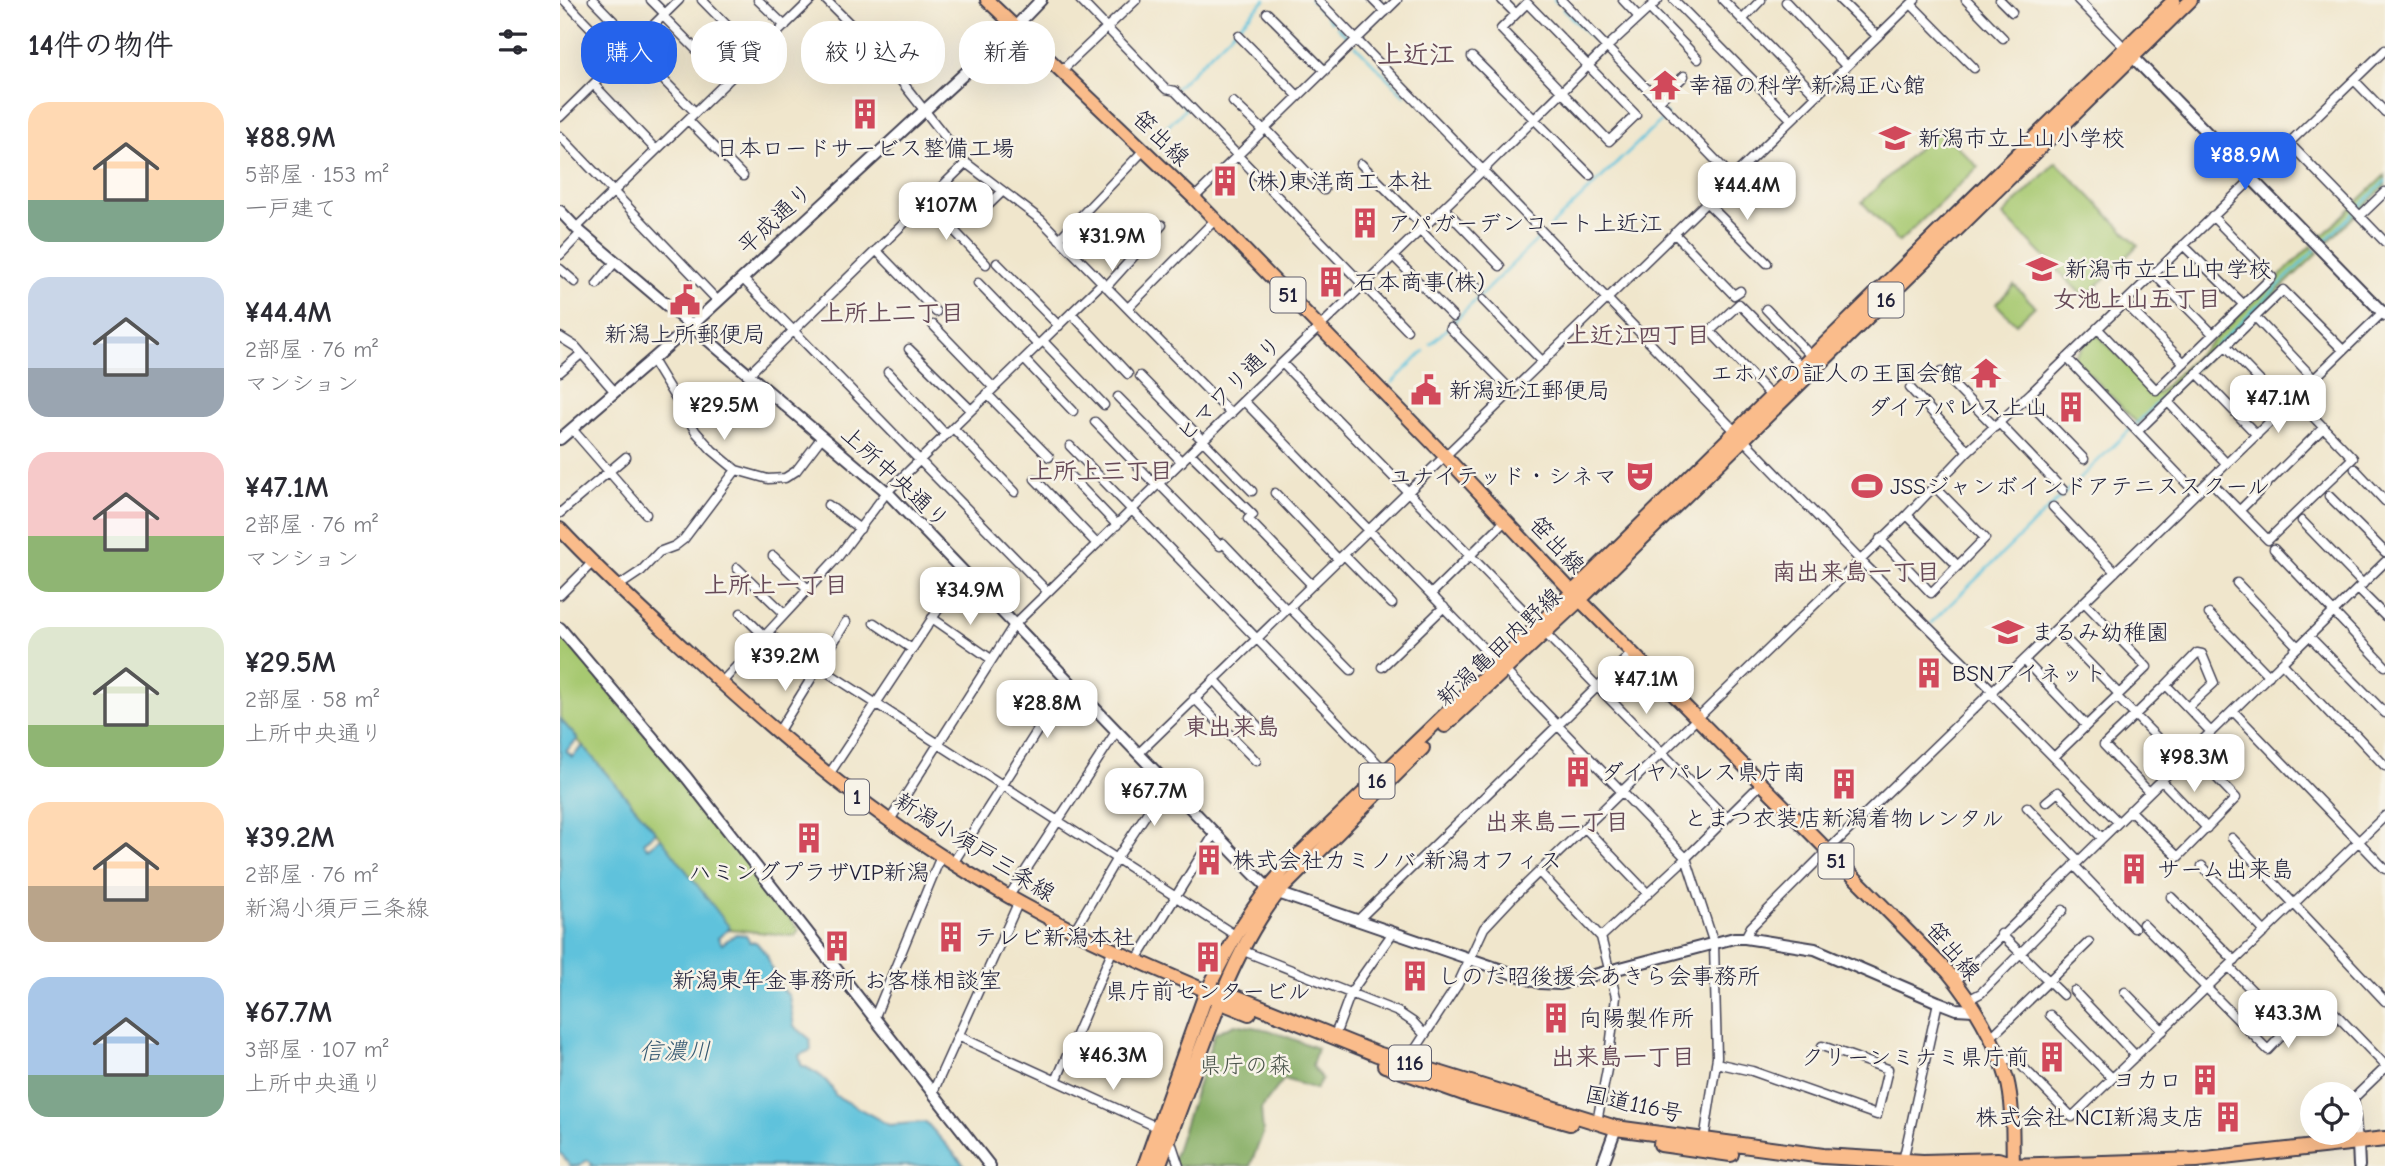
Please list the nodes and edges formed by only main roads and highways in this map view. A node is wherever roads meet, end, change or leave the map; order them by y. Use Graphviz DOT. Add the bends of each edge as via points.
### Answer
graph roads {
  1 [pos="987,0"];
  2 [pos="2174,0"];
  3 [pos="2191,0"];
  4 [pos="2129,52"];
  5 [pos="1740,434"];
  6 [pos="560,529"];
  7 [pos="1576,595"];
  8 [pos="1502,666"];
  9 [pos="1273,890"];
  10 [pos="1207,991"];
  11 [pos="1221,996"];
  12 [pos="1164,1131"];
  13 [pos="1615,1131"];
  14 [pos="2385,1139"];
  15 [pos="1822,1162"];
  16 [pos="2011,1165"];
  17 [pos="1145,1166"];
  18 [pos="1157,1166"];
  19 [pos="1855,1166"];
  1 -- 7 [label="main road, 笹出線 / 51" via="1194,198"];
  2 -- 4 [label="main road, 新潟亀田内野線 / 16"];
  3 -- 4 [label="main road, 新潟亀田内野線 / 16"];
  4 -- 5 [label="main road, 新潟亀田内野線 / 16"];
  4 -- 5 [label="main road, 新潟亀田内野線 / 16" via="1811,356"];
  5 -- 7 [label="main road, 新潟亀田内野線 / 16"];
  6 -- 10 [label="main road, 新潟小須戸三条線 / 1" via="721,683 828,776 947,860 1014,899"];
  7 -- 8 [label="main road, 新潟亀田内野線 / 16"];
  7 -- 16 [label="main road, 笹出線 / 51" via="1956,981 1990,1038 2007,1081"];
  8 -- 9 [label="main road, 新潟亀田内野線 / 16"];
  8 -- 9 [label="main road, 新潟亀田内野線 / 16" via="1387,772"];
  9 -- 10 [label="main road, 新潟亀田内野線 / 16" via="1235,935"];
  9 -- 11 [label="main road, 新潟亀田内野線 / 16"];
  10 -- 11 [label="highway, 国道116号 / 116"];
  10 -- 12 [label="highway"];
  11 -- 12 [label="highway"];
  11 -- 13 [label="highway, 国道116号 / 116" via="1377,1054"];
  11 -- 13 [label="highway, 国道116号 / 116" via="1311,1038 1469,1094"];
  12 -- 17 [label="highway"];
  12 -- 18 [label="highway"];
  13 -- 15 [label="highway, 国道116号 / 116" via="1704,1140"];
  13 -- 15 [label="highway, 国道116号 / 116" via="1708,1152"];
  14 -- 16 [label="highway, 国道116号 / 116" via="2186,1161"];
  15 -- 16 [label="highway, 国道116号 / 116" via="1998,1160"];
  15 -- 19 [label="highway, 国道116号 / 116"];
}
